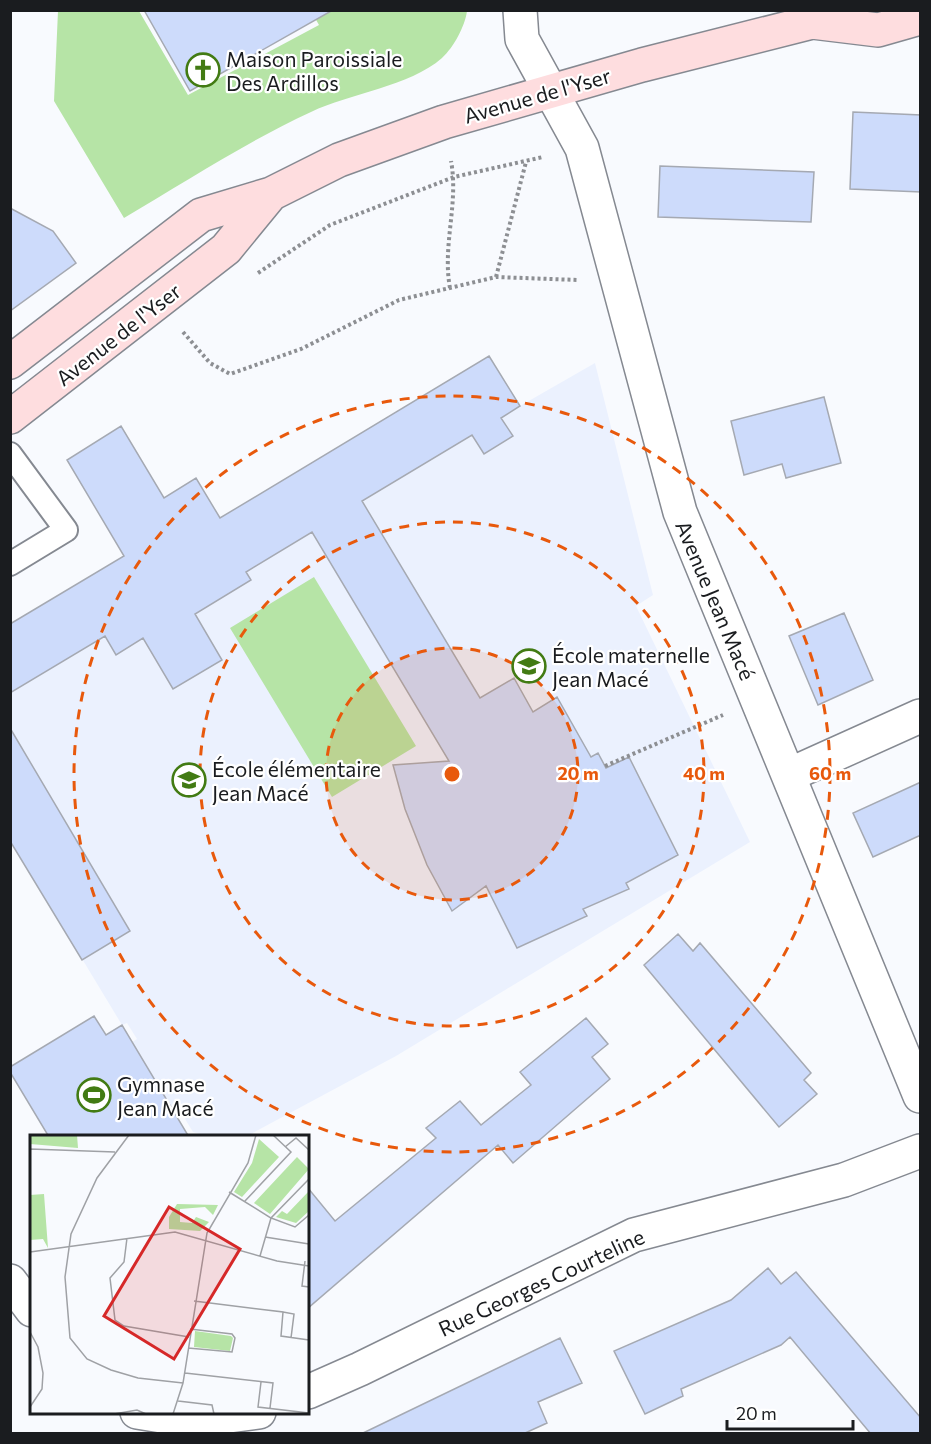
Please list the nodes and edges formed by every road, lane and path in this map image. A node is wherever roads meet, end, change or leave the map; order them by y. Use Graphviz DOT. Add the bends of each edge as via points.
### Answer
graph roads {
  1 [pos="520,10"];
  2 [pos="821,16"];
  3 [pos="921,18"];
  4 [pos="550,91"];
  5 [pos="444,122"];
  6 [pos="582,148"];
  7 [pos="526,161"];
  8 [pos="454,177"];
  9 [pos="271,194"];
  10 [pos="496,277"];
  11 [pos="252,278"];
  12 [pos="618,281"];
  13 [pos="450,288"];
  14 [pos="158,302"];
  15 [pos="10,362"];
  16 [pos="10,417"];
  17 [pos="10,454"];
  18 [pos="10,564"];
  19 [pos="921,716"];
  20 [pos="694,727"];
  21 [pos="605,766"];
  22 [pos="789,775"];
  23 [pos="914,1063"];
  24 [pos="921,1096"];
  25 [pos="921,1152"];
  26 [pos="10,1281"];
  27 [pos="30,1307"];
  28 [pos="309,1392"];
  29 [pos="144,1414"];
  30 [pos="251,1414"];
  1 -- 4 [label="street, Avenue Jean Macé" via="522,39"];
  2 -- 3 [label="main road, Avenue de l'Yser" via="878,30"];
  2 -- 4 [label="main road, Avenue de l'Yser"];
  4 -- 5 [label="main road, Avenue de l'Yser"];
  4 -- 6 [label="street, Avenue Jean Macé"];
  5 -- 8 [label="path"];
  5 -- 9 [label="main road, Avenue de l'Yser" via="339,159"];
  6 -- 7 [label="path"];
  6 -- 12 [label="street, Avenue Jean Macé"];
  7 -- 8 [label="path"];
  7 -- 10 [label="path"];
  8 -- 11 [label="path" via="330,225"];
  8 -- 13 [label="path" via="446,266"];
  9 -- 14 [label="main road, Avenue de l'Yser" via="226,249"];
  9 -- 15 [label="main road, Avenue de l'Yser" via="201,215"];
  10 -- 12 [label="path"];
  10 -- 13 [label="path"];
  12 -- 22 [label="street, Avenue Jean Macé" via="680,512"];
  13 -- 14 [label="path" via="399,300 301,349 230,374 210,363"];
  14 -- 16 [label="main road, Avenue de l'Yser"];
  17 -- 18 [label="lane" via="66,530"];
  19 -- 22 [label="street"];
  20 -- 21 [label="path"];
  22 -- 23 [label="street, Avenue Jean Macé"];
  23 -- 24 [label="street, Avenue Jean Macé"];
  25 -- 28 [label="street, Rue Georges Courteline" via="844,1180 634,1235"];
  26 -- 27 [label="street"];
  29 -- 30 [label="street" via="192,1421"];
}
